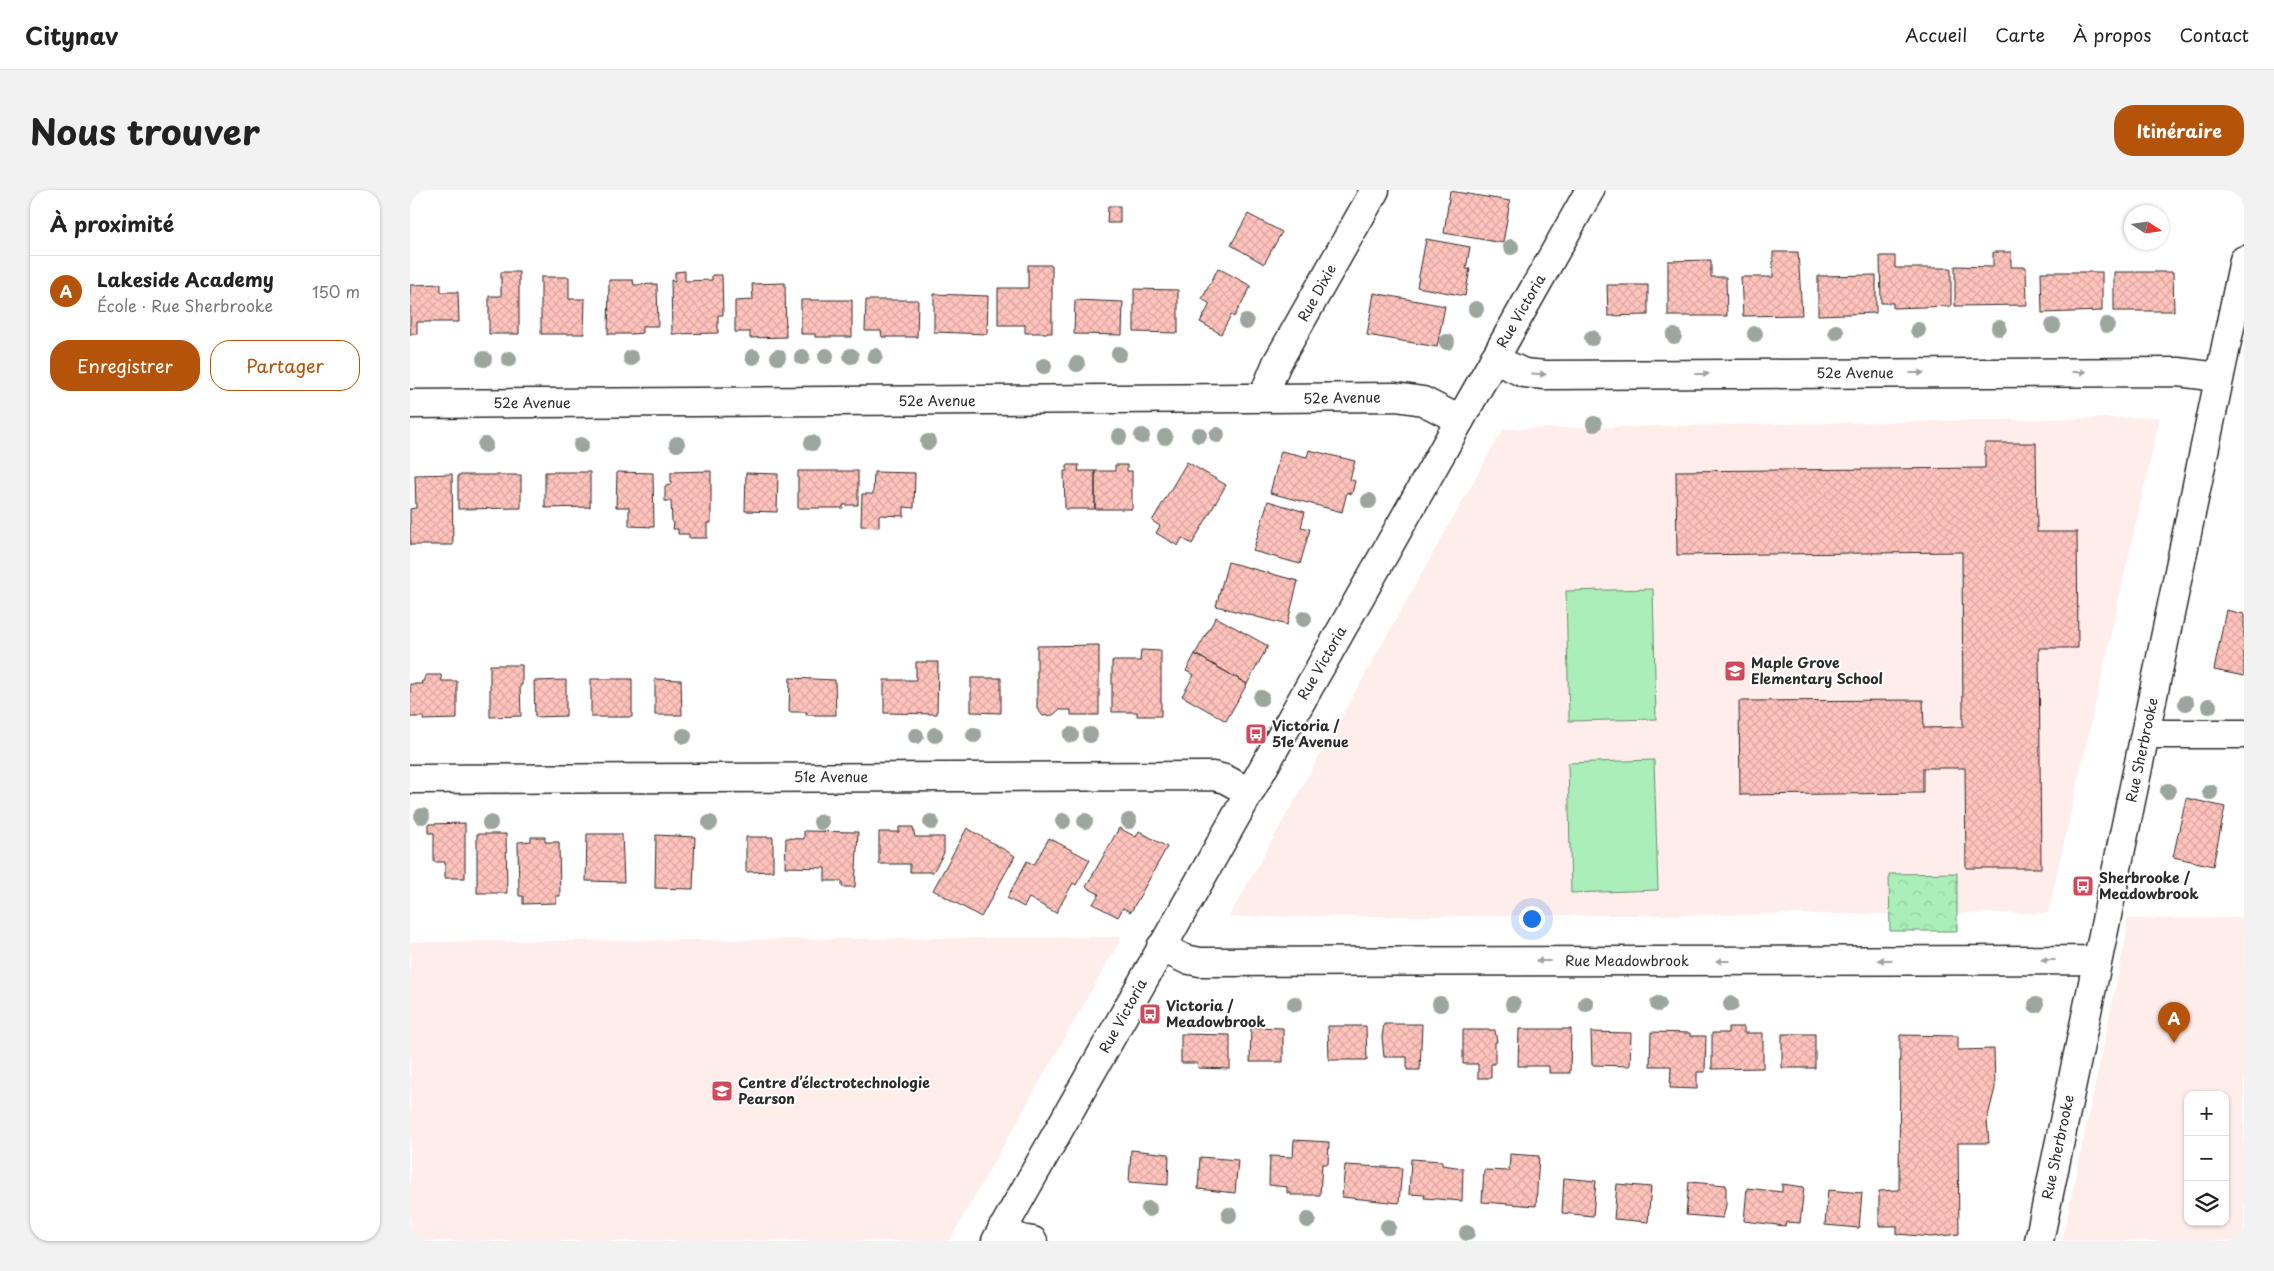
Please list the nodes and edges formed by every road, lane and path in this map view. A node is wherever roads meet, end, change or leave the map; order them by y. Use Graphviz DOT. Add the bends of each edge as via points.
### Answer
graph roads {
  1 [pos="1374,190"];
  2 [pos="1590,190"];
  3 [pos="2244,260"];
  4 [pos="1494,359"];
  5 [pos="2219,377"];
  6 [pos="1265,398"];
  7 [pos="410,404"];
  8 [pos="1460,420"];
  9 [pos="2145,734"];
  10 [pos="2244,734"];
  11 [pos="410,779"];
  12 [pos="1249,792"];
  13 [pos="1161,947"];
  14 [pos="2096,960"];
  15 [pos="999,1235"];
  16 [pos="1033,1241"];
  17 [pos="2038,1241"];
  1 -- 6 [label="street, Rue Dixie" via="1277,363"];
  2 -- 4 [label="street, Rue Victoria"];
  3 -- 5 [label="street, Rue Sherbrooke"];
  4 -- 5 [label="street, 52e Avenue, one-way" via="1524,373 1545,375 2178,372"];
  4 -- 8 [label="street, Rue Victoria"];
  5 -- 9 [label="street, Rue Sherbrooke"];
  6 -- 7 [label="street, 52e Avenue"];
  6 -- 8 [label="street, 52e Avenue" via="1406,398 1428,403"];
  8 -- 12 [label="street, Rue Victoria"];
  9 -- 10 [label="street"];
  9 -- 14 [label="street, Rue Sherbrooke"];
  11 -- 12 [label="street, 51e Avenue" via="1213,776"];
  12 -- 13 [label="street, Rue Victoria"];
  14 -- 13 [label="street, Rue Meadowbrook, one-way" via="1200,962 1185,959"];
  13 -- 15 [label="street, Rue Victoria"];
  14 -- 17 [label="street, Rue Sherbrooke"];
  15 -- 16 [label="street"];
}
